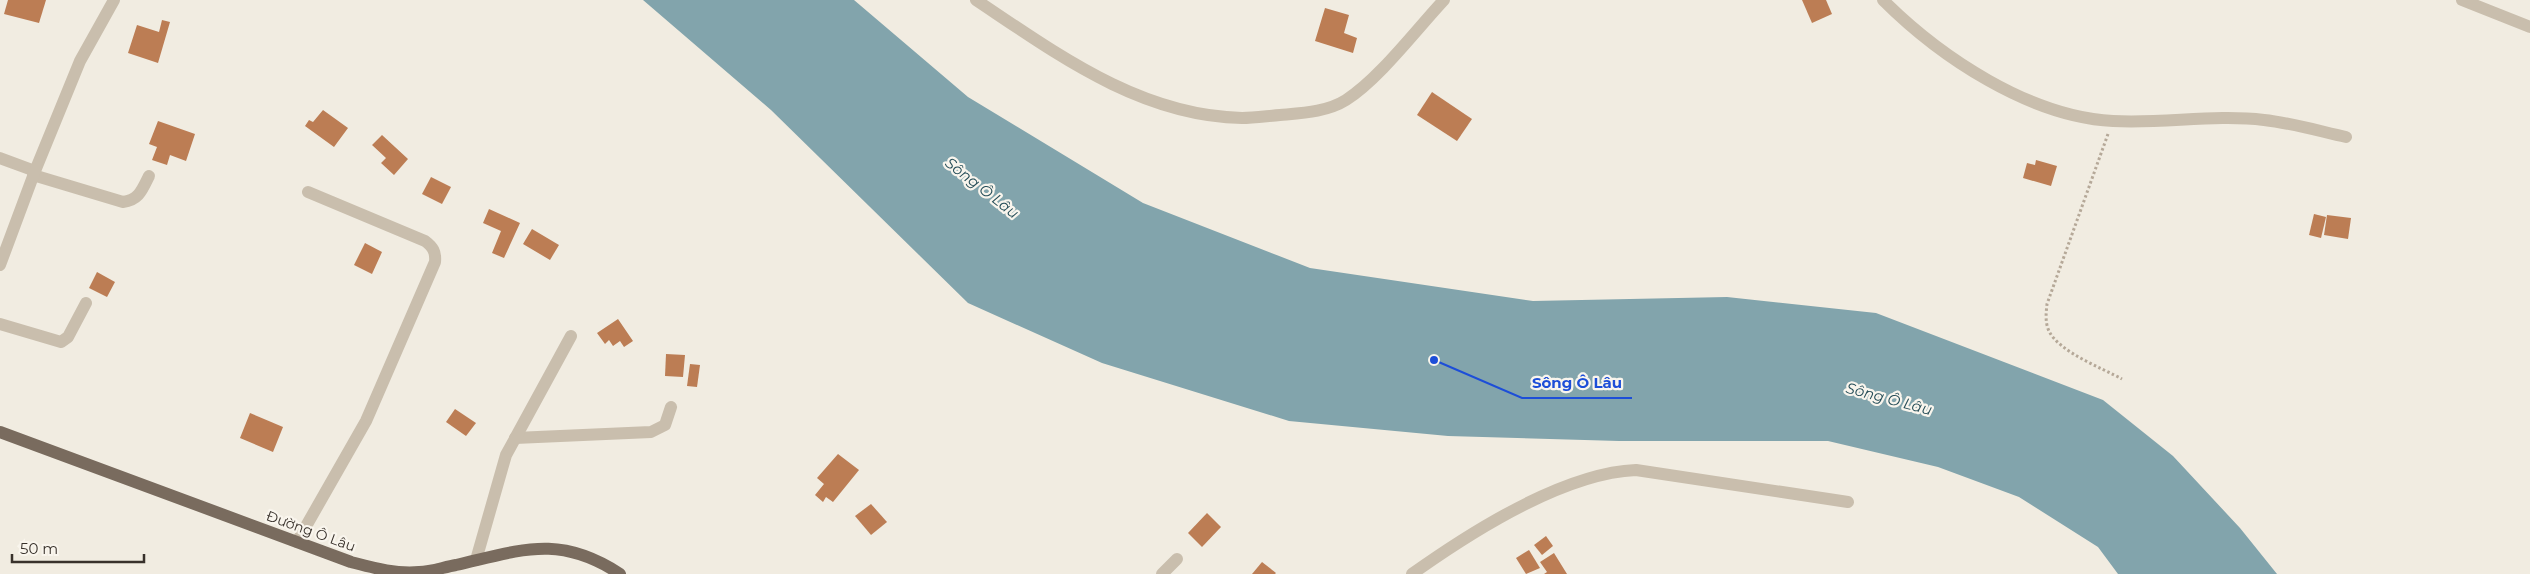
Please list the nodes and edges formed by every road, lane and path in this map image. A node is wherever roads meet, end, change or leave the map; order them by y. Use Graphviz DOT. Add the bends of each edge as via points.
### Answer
graph roads {
  1 [pos="114,0"];
  2 [pos="976,0"];
  3 [pos="1444,0"];
  4 [pos="1884,0"];
  5 [pos="2462,0"];
  6 [pos="2530,27"];
  7 [pos="2113,121"];
  8 [pos="2346,137"];
  9 [pos="0,158"];
  10 [pos="34,173"];
  11 [pos="149,176"];
  12 [pos="308,192"];
  13 [pos="0,266"];
  14 [pos="86,303"];
  15 [pos="0,324"];
  16 [pos="571,336"];
  17 [pos="2122,379"];
  18 [pos="671,407"];
  19 [pos="0,432"];
  20 [pos="515,438"];
  21 [pos="1848,502"];
  22 [pos="297,542"];
  23 [pos="1176,559"];
  24 [pos="476,560"];
  25 [pos="620,574"];
  26 [pos="1162,574"];
  27 [pos="1412,574"];
  1 -- 10 [label="street" via="80,60"];
  2 -- 3 [label="street" via="1076,66 1113,86 1183,110 1243,118 1306,113 1344,101 1370,81"];
  4 -- 7 [label="street" via="1922,35 1993,82 2060,112"];
  5 -- 6 [label="street"];
  7 -- 8 [label="street" via="2258,120"];
  7 -- 17 [label="path" via="2046,317 2048,330 2062,347"];
  9 -- 10 [label="street"];
  10 -- 11 [label="street" via="123,202 139,196"];
  10 -- 13 [label="street"];
  12 -- 22 [label="street" via="425,241 436,256 366,421"];
  14 -- 15 [label="street" via="68,337 61,342"];
  16 -- 20 [label="street"];
  18 -- 20 [label="street" via="665,426 651,432"];
  19 -- 22 [label="main road, Đường Ô Lâu"];
  20 -- 24 [label="street" via="501,466"];
  21 -- 27 [label="street" via="1636,470 1615,471 1547,494 1464,539"];
  22 -- 24 [label="main road, Đường Ô Lâu" via="393,573 420,572"];
  23 -- 26 [label="street"];
  24 -- 25 [label="main road, Đường Ô Lâu" via="530,548 565,549 598,560"];
}
